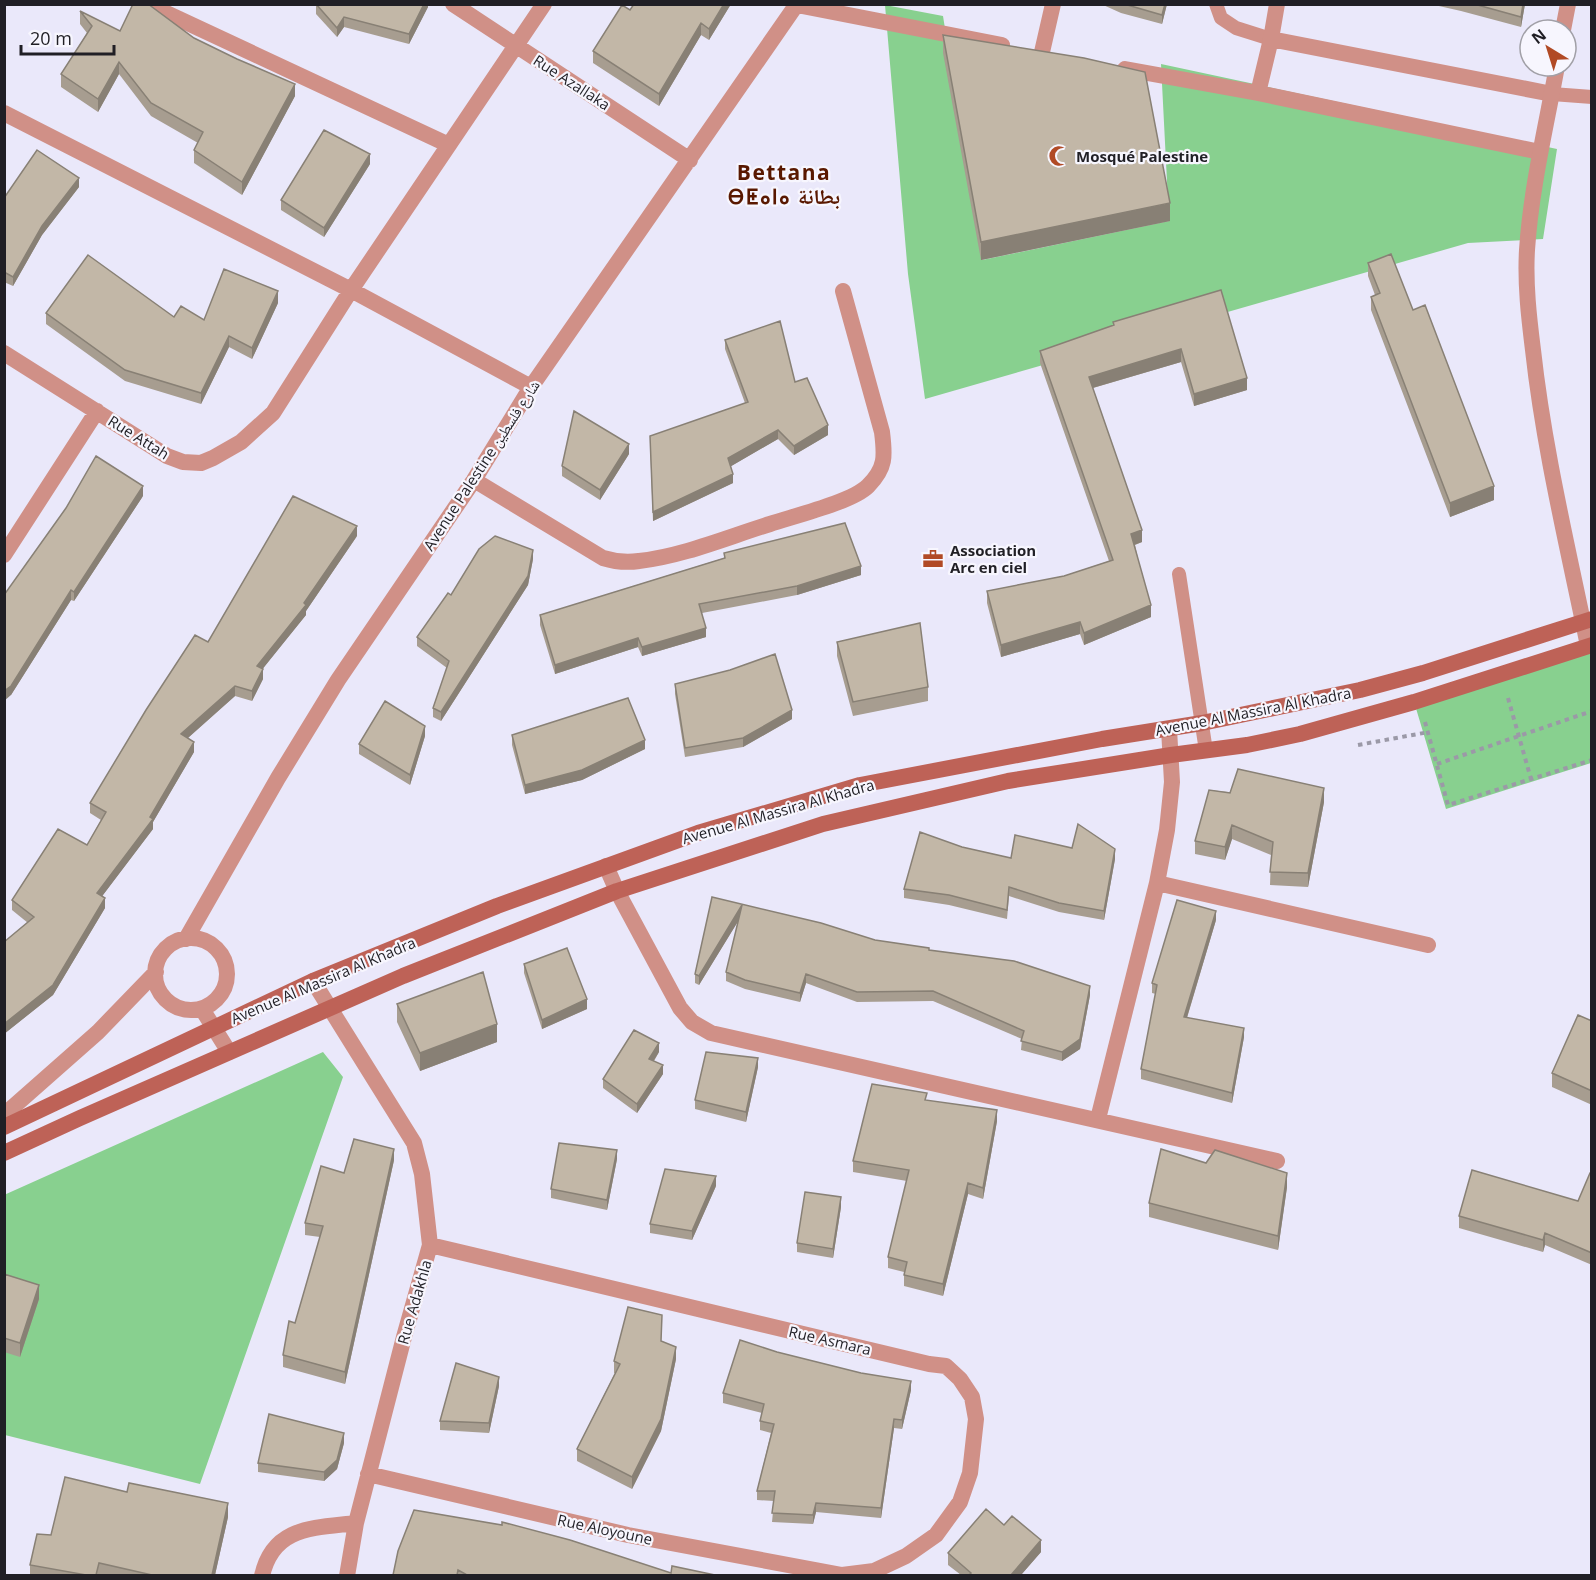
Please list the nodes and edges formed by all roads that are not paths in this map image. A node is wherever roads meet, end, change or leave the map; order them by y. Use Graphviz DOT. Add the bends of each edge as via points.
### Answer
graph roads {
  1 [pos="147,4"];
  2 [pos="453,4"];
  3 [pos="544,4"];
  4 [pos="1053,4"];
  5 [pos="1216,4"];
  6 [pos="1277,4"];
  7 [pos="797,5"];
  8 [pos="1271,39"];
  9 [pos="516,46"];
  10 [pos="1109,66"];
  11 [pos="1555,78"];
  12 [pos="1258,93"];
  13 [pos="1552,94"];
  14 [pos="1592,97"];
  15 [pos="7,120"];
  16 [pos="448,145"];
  17 [pos="1540,152"];
  18 [pos="690,160"];
  19 [pos="351,290"];
  20 [pos="843,291"];
  21 [pos="4,353"];
  22 [pos="531,387"];
  23 [pos="97,411"];
  24 [pos="474,480"];
  25 [pos="4,555"];
  26 [pos="1179,574"];
  27 [pos="1587,620"];
  28 [pos="1590,645"];
  29 [pos="1202,723"];
  30 [pos="1169,729"];
  31 [pos="1206,751"];
  32 [pos="1171,755"];
  33 [pos="606,866"];
  34 [pos="1157,883"];
  35 [pos="617,891"];
  36 [pos="186,939"];
  37 [pos="1428,945"];
  38 [pos="156,972"];
  39 [pos="314,981"];
  40 [pos="330,1007"];
  41 [pos="202,1009"];
  42 [pos="213,1028"];
  43 [pos="229,1052"];
  44 [pos="4,1115"];
  45 [pos="1098,1119"];
  46 [pos="4,1127"];
  47 [pos="4,1154"];
  48 [pos="1277,1161"];
  49 [pos="430,1245"];
  50 [pos="368,1474"];
  51 [pos="356,1523"];
  52 [pos="262,1575"];
  53 [pos="346,1575"];
  54 [pos="842,1575"];
  1 -- 16 [label="street"];
  2 -- 9 [label="street, Rue Azallaka"];
  3 -- 9 [label="street, Rue Attah"];
  4 -- 7 [label="street" via="1037,52"];
  5 -- 8 [label="lane" via="1221,18 1236,28"];
  6 -- 8 [label="street"];
  7 -- 18 [label="street, Avenue Palestine شارع فلسطين"];
  8 -- 12 [label="street"];
  8 -- 13 [label="street"];
  9 -- 16 [label="street, Rue Attah"];
  9 -- 18 [label="street, Rue Azallaka"];
  10 -- 12 [label="street"];
  11 -- 13 [label="street"];
  12 -- 17 [label="street"];
  13 -- 14 [label="lane"];
  13 -- 17 [label="street"];
  15 -- 19 [label="street"];
  16 -- 19 [label="street, Rue Attah"];
  17 -- 27 [label="street" via="1527,251 1528,309 1537,390 1555,487"];
  18 -- 22 [label="street, Avenue Palestine شارع فلسطين"];
  19 -- 22 [label="street"];
  19 -- 23 [label="street, Rue Attah" via="273,413 241,442 213,458 201,463 167,456"];
  20 -- 24 [label="street" via="885,455 879,473 866,488 838,503 673,554 619,563 603,558"];
  21 -- 23 [label="street, Rue Attah"];
  22 -- 24 [label="street, Avenue Palestine شارع فلسطين"];
  23 -- 25 [label="street, Rue Attah"];
  24 -- 36 [label="street, Avenue Palestine شارع فلسطين" via="338,680"];
  26 -- 29 [label="lane"];
  27 -- 28 [label="street"];
  27 -- 29 [label="main road, Avenue Al Massira Al Khadra" via="1423,673 1296,705"];
  28 -- 31 [label="main road, Avenue Al Massira Al Khadra" via="1352,720"];
  29 -- 30 [label="main road, Avenue Al Massira Al Khadra"];
  29 -- 31 [label="lane"];
  30 -- 32 [label="street"];
  30 -- 33 [label="main road, Avenue Al Massira Al Khadra" via="860,785 698,833"];
  31 -- 32 [label="main road, Avenue Al Massira Al Khadra"];
  32 -- 34 [label="street" via="1168,821"];
  32 -- 35 [label="main road, Avenue Al Massira Al Khadra" via="1008,781 823,824"];
  33 -- 35 [label="street"];
  33 -- 39 [label="main road, Avenue Al Massira Al Khadra"];
  34 -- 37 [label="street"];
  34 -- 45 [label="street"];
  35 -- 40 [label="main road, Avenue Al Massira Al Khadra"];
  35 -- 45 [label="street" via="680,1008 692,1022 711,1033"];
  36 -- 38 [label="street" via="165,950"];
  36 -- 41 [label="street" via="204,940 219,950 227,966 226,984 217,1000"];
  38 -- 41 [label="street" via="158,989 169,1003 185,1010"];
  38 -- 44 [label="street" via="98,1032"];
  39 -- 40 [label="street, Rue Adakhla"];
  39 -- 42 [label="main road, Avenue Al Massira Al Khadra"];
  40 -- 43 [label="main road, Avenue Al Massira Al Khadra"];
  40 -- 49 [label="street, Rue Adakhla" via="414,1143 422,1174"];
  41 -- 42 [label="street"];
  42 -- 43 [label="street"];
  42 -- 46 [label="main road, Avenue Al Massira Al Khadra"];
  43 -- 47 [label="main road, Avenue Al Massira Al Khadra"];
  45 -- 48 [label="street"];
  49 -- 50 [label="street, Rue Adakhla"];
  49 -- 54 [label="street, Rue Asmara" via="946,1366 972,1397 976,1419 970,1473 960,1502 936,1534 906,1556 874,1571"];
  50 -- 51 [label="street, Rue Adakhla"];
  50 -- 54 [label="street, Rue Aloyoune" via="628,1534"];
  51 -- 52 [label="street" via="304,1529 288,1536 274,1547"];
  51 -- 53 [label="street, Rue Adakhla"];
}
